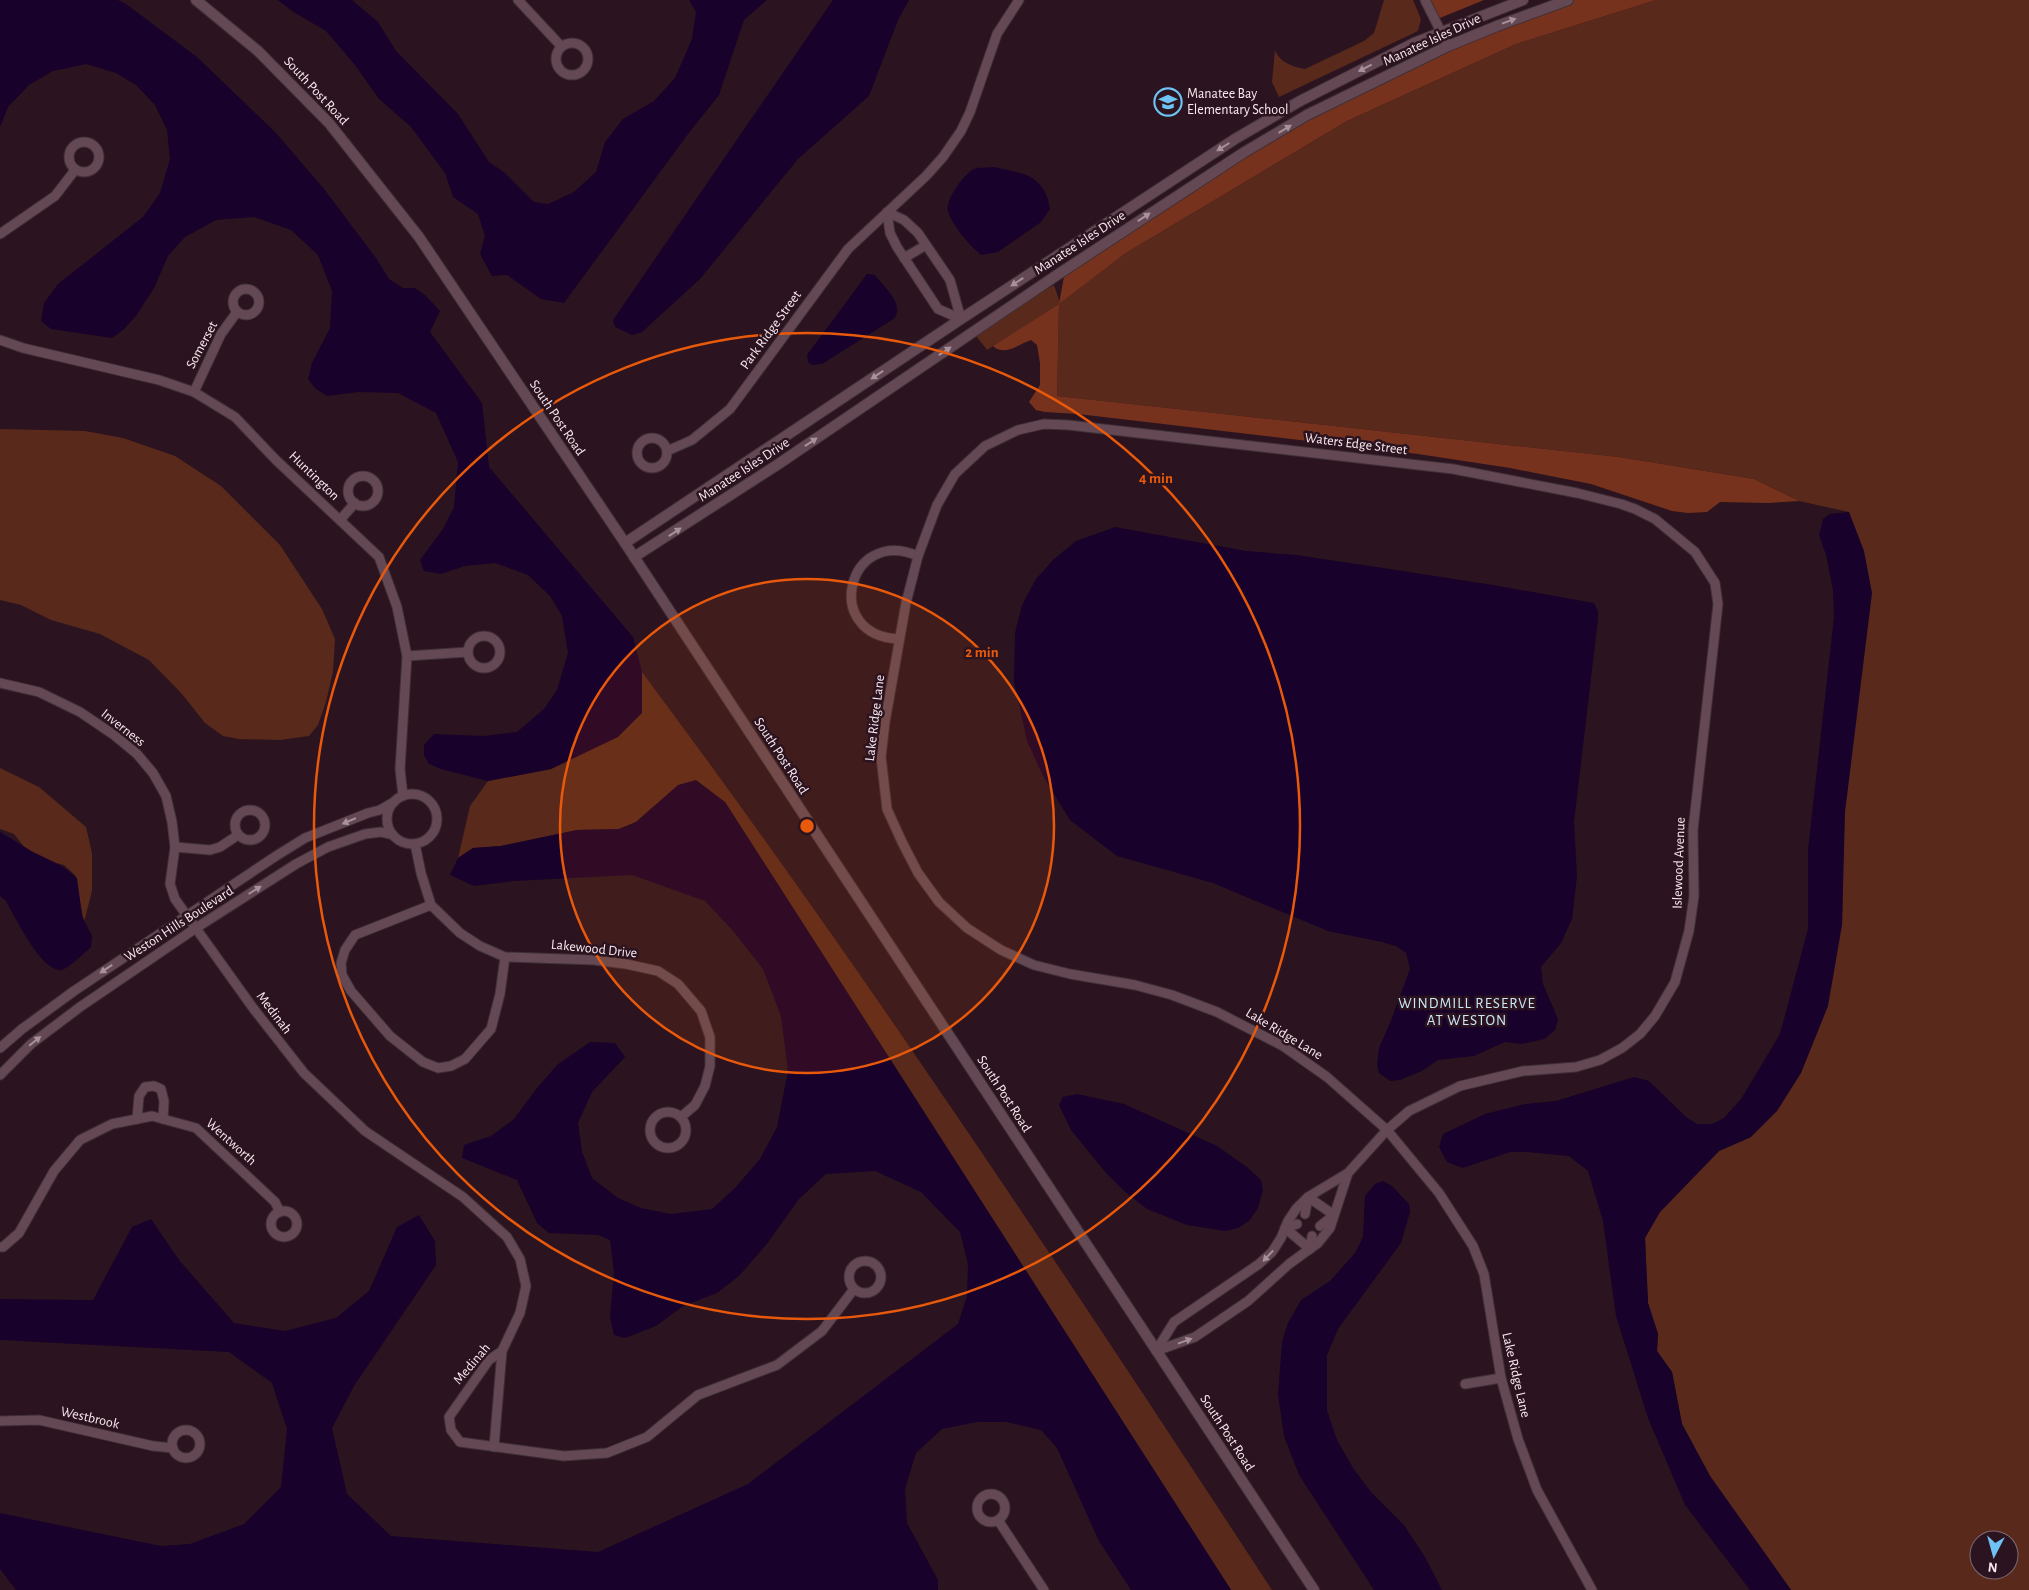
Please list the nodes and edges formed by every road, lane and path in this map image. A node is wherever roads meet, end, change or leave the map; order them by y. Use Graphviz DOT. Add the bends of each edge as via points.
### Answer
graph roads {
  1 [pos="196,0"];
  2 [pos="518,0"];
  3 [pos="1018,0"];
  4 [pos="1426,0"];
  5 [pos="1523,0"];
  6 [pos="1568,0"];
  7 [pos="1441,32"];
  8 [pos="561,46"];
  9 [pos="1448,46"];
  10 [pos="75,170"];
  11 [pos="1175,178"];
  12 [pos="1184,192"];
  13 [pos="887,212"];
  14 [pos="0,234"];
  15 [pos="926,245"];
  16 [pos="904,258"];
  17 [pos="237,312"];
  18 [pos="961,319"];
  19 [pos="973,332"];
  20 [pos="0,340"];
  21 [pos="194,392"];
  22 [pos="1018,430"];
  23 [pos="667,451"];
  24 [pos="354,503"];
  25 [pos="340,520"];
  26 [pos="1679,537"];
  27 [pos="625,543"];
  28 [pos="918,556"];
  29 [pos="634,558"];
  30 [pos="899,639"];
  31 [pos="468,652"];
  32 [pos="406,656"];
  33 [pos="0,683"];
  34 [pos="403,796"];
  35 [pos="394,802"];
  36 [pos="238,835"];
  37 [pos="393,835"];
  38 [pos="415,844"];
  39 [pos="175,847"];
  40 [pos="431,905"];
  41 [pos="188,914"];
  42 [pos="196,928"];
  43 [pos="505,957"];
  44 [pos="0,1048"];
  45 [pos="0,1075"];
  46 [pos="681,1117"];
  47 [pos="137,1119"];
  48 [pos="163,1119"];
  49 [pos="1387,1130"];
  50 [pos="1348,1173"];
  51 [pos="1308,1197"];
  52 [pos="280,1212"];
  53 [pos="1305,1214"];
  54 [pos="1334,1216"];
  55 [pos="1297,1224"];
  56 [pos="1320,1226"];
  57 [pos="1285,1228"];
  58 [pos="1312,1236"];
  59 [pos="0,1247"];
  60 [pos="1310,1250"];
  61 [pos="854,1289"];
  62 [pos="502,1351"];
  63 [pos="1156,1351"];
  64 [pos="1501,1378"];
  65 [pos="1464,1384"];
  66 [pos="0,1421"];
  67 [pos="494,1447"];
  68 [pos="173,1448"];
  69 [pos="998,1520"];
  70 [pos="1044,1590"];
  71 [pos="1314,1590"];
  72 [pos="1592,1590"];
  1 -- 27 [label="street, South Post Road" via="258,50 329,123 418,237"];
  2 -- 8 [label="street"];
  3 -- 13 [label="street, Park Ridge Street" via="997,34 961,131 926,176"];
  4 -- 7 [label="street"];
  5 -- 7 [label="street, Manatee Isles Drive"];
  9 -- 6 [label="street, Manatee Isles Drive, one-way"];
  7 -- 9 [label="street"];
  7 -- 11 [label="street, Manatee Isles Drive, one-way" via="1300,101"];
  12 -- 9 [label="street, Manatee Isles Drive, one-way" via="1307,115"];
  10 -- 14 [label="street" via="55,196"];
  11 -- 12 [label="street"];
  11 -- 18 [label="street, Manatee Isles Drive, one-way"];
  19 -- 12 [label="street, Manatee Isles Drive, one-way"];
  13 -- 15 [label="street" via="904,220"];
  13 -- 16 [label="street" via="890,233"];
  13 -- 23 [label="street, Park Ridge Street" via="848,249 730,409 692,440"];
  15 -- 16 [label="street"];
  15 -- 18 [label="street" via="950,280"];
  16 -- 18 [label="street" via="938,309"];
  17 -- 21 [label="street, Somerset" via="221,334"];
  18 -- 19 [label="street"];
  18 -- 27 [label="street, Manatee Isles Drive, one-way"];
  29 -- 19 [label="street, Manatee Isles Drive, one-way"];
  20 -- 21 [label="street, Huntington" via="159,380"];
  21 -- 25 [label="street, Huntington" via="235,417"];
  22 -- 26 [label="street, Waters Edge Street" via="1044,424 1068,425 1453,470 1628,506 1655,519"];
  22 -- 28 [label="street, Lake Ridge Lane" via="985,446 955,474 937,505"];
  24 -- 25 [label="street"];
  25 -- 32 [label="street, Huntington" via="379,557 397,606"];
  26 -- 49 [label="street, Islewood Avenue" via="1695,552 1715,583 1718,604 1693,830 1694,896 1689,931 1674,982 1655,1016 1640,1034 1600,1060 1576,1067 1523,1071 1460,1086 1409,1112"];
  27 -- 29 [label="street, South Post Road"];
  28 -- 30 [label="street, Lake Ridge Lane"];
  28 -- 30 [label="street" via="898,550 877,554 861,566 852,585 852,606 862,624 879,636"];
  29 -- 63 [label="street, South Post Road"];
  30 -- 49 [label="street, Lake Ridge Lane" via="881,757 887,809 918,872 939,902 967,928 1034,966 1135,985 1218,1012 1283,1046 1327,1077"];
  31 -- 32 [label="street"];
  32 -- 34 [label="street, Huntington" via="400,769"];
  33 -- 39 [label="street, Inverness" via="39,692 80,712 137,754 166,796"];
  34 -- 35 [label="street"];
  34 -- 38 [label="street" via="422,797 430,802 436,813 437,821 430,836"];
  35 -- 37 [label="street" via="387,817"];
  35 -- 41 [label="street, Weston Hills Boulevard, one-way" via="305,838"];
  36 -- 39 [label="street" via="210,850"];
  37 -- 38 [label="street"];
  42 -- 37 [label="street, Weston Hills Boulevard, one-way" via="328,847 365,834 381,832"];
  38 -- 40 [label="street, Lakewood Drive"];
  39 -- 41 [label="street, Inverness" via="170,884 175,898"];
  40 -- 43 [label="street, Lakewood Drive" via="460,933"];
  40 -- 43 [label="street" via="355,935 341,964 342,975 351,991 390,1036 423,1062 438,1068 451,1066 465,1059 491,1029"];
  41 -- 42 [label="street, Inverness"];
  41 -- 44 [label="street, Weston Hills Boulevard, one-way" via="74,991"];
  45 -- 42 [label="street, Weston Hills Boulevard, one-way" via="30,1044 80,1006"];
  42 -- 62 [label="street, Medinah" via="304,1073 365,1131 463,1197 507,1237 520,1259 526,1286 520,1313"];
  43 -- 46 [label="street, Lakewood Drive" via="626,964 658,972 678,984 701,1011 710,1036 710,1066 705,1086 695,1105"];
  46 -- 46 [label="street" via="667,1112 654,1118 649,1131 655,1144 669,1149 682,1143 686,1130"];
  47 -- 48 [label="street, Wentworth" via="152,1116"];
  47 -- 48 [label="street" via="139,1096 146,1087 154,1086 161,1089 164,1100"];
  47 -- 59 [label="street, Wentworth" via="112,1124 80,1140 54,1170 20,1232"];
  48 -- 52 [label="street, Wentworth" via="196,1128 275,1202"];
  49 -- 50 [label="street, Islewood Avenue"];
  49 -- 64 [label="street, Lake Ridge Lane" via="1438,1193 1473,1246 1484,1274"];
  50 -- 51 [label="street"];
  50 -- 54 [label="street"];
  51 -- 53 [label="street"];
  51 -- 54 [label="street"];
  51 -- 57 [label="street"];
  54 -- 56 [label="street"];
  54 -- 60 [label="street" via="1330,1228"];
  55 -- 57 [label="street"];
  57 -- 60 [label="street"];
  57 -- 63 [label="street, one-way" via="1272,1252 1259,1264 1174,1322"];
  58 -- 60 [label="street"];
  63 -- 60 [label="street, one-way" via="1195,1337"];
  61 -- 67 [label="street, Medinah" via="822,1331 777,1365 698,1395 647,1437 607,1453 564,1456"];
  62 -- 67 [label="street"];
  62 -- 67 [label="street, Medinah" via="489,1360 449,1417 451,1430 460,1442"];
  63 -- 71 [label="street, South Post Road"];
  64 -- 65 [label="street"];
  64 -- 72 [label="street, Lake Ridge Lane" via="1537,1490"];
  66 -- 68 [label="street, Westbrook" via="39,1420"];
  69 -- 70 [label="street"];
}
